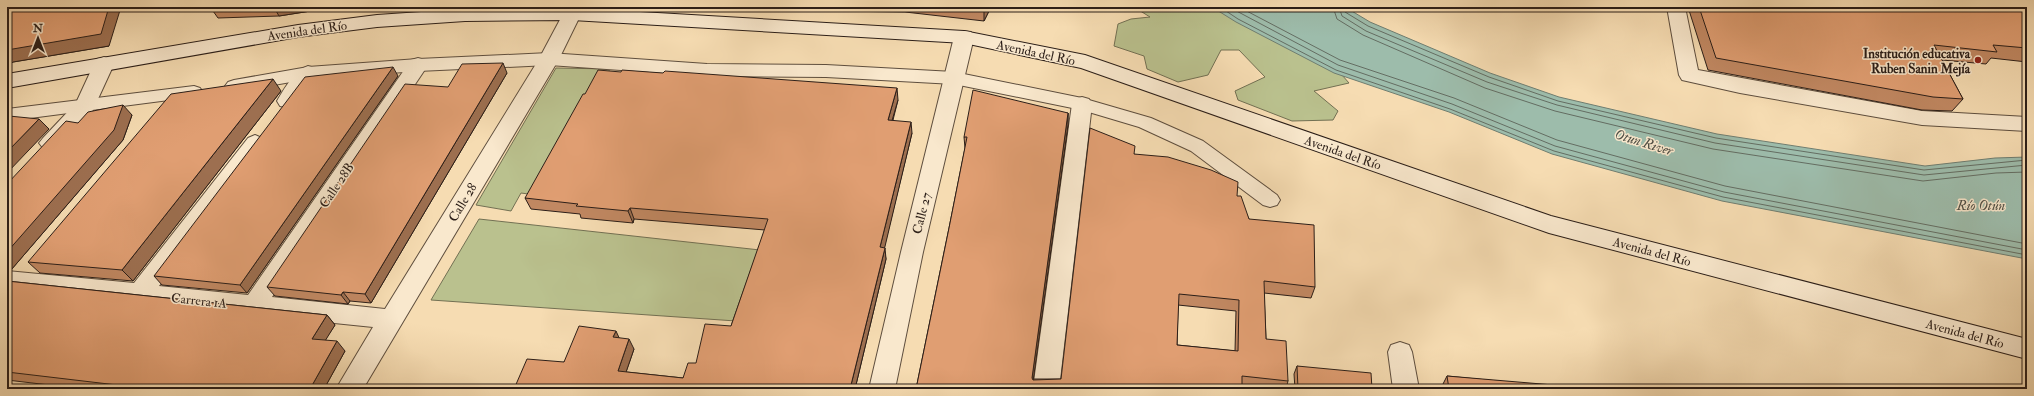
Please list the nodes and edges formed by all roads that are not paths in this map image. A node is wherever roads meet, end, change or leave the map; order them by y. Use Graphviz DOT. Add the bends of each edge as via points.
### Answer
graph roads {
  1 [pos="1676,7"];
  2 [pos="572,14"];
  3 [pos="964,37"];
  4 [pos="549,59"];
  5 [pos="104,64"];
  6 [pos="418,65"];
  7 [pos="308,74"];
  8 [pos="954,78"];
  9 [pos="7,81"];
  10 [pos="176,95"];
  11 [pos="1082,104"];
  12 [pos="85,107"];
  13 [pos="7,115"];
  14 [pos="156,119"];
  15 [pos="2027,124"];
  16 [pos="38,156"];
  17 [pos="1270,200"];
  18 [pos="32,263"];
  19 [pos="12,281"];
  20 [pos="139,294"];
  21 [pos="254,305"];
  22 [pos="390,319"];
  23 [pos="2027,349"];
  24 [pos="1400,352"];
  25 [pos="349,389"];
  26 [pos="882,389"];
  27 [pos="1046,389"];
  28 [pos="1406,389"];
  1 -- 15 [label="street" via="1689,75 1922,118"];
  2 -- 3 [label="street, Avenida del Río"];
  2 -- 4 [label="street, Calle 28"];
  2 -- 5 [label="street, Avenida del Río" via="465,14 377,21 298,31"];
  3 -- 8 [label="street, Calle 27"];
  3 -- 23 [label="street, Avenida del Río" via="1085,62 1549,224"];
  4 -- 6 [label="lane"];
  4 -- 8 [label="lane" via="707,70 826,71"];
  4 -- 22 [label="street, Calle 28"];
  5 -- 9 [label="street, Avenida del Río"];
  5 -- 12 [label="street"];
  6 -- 7 [label="lane"];
  6 -- 21 [label="street, Calle 28B"];
  7 -- 10 [label="lane"];
  7 -- 20 [label="street"];
  8 -- 11 [label="lane"];
  8 -- 26 [label="street, Calle 27"];
  10 -- 12 [label="lane"];
  10 -- 14 [label="street"];
  11 -- 17 [label="lane" via="1145,122 1197,146"];
  11 -- 27 [label="street"];
  12 -- 13 [label="lane"];
  12 -- 16 [label="street"];
  18 -- 19 [label="street"];
  19 -- 20 [label="street, Carrera 1A"];
  20 -- 21 [label="street, Carrera 1A"];
  21 -- 22 [label="street, Carrera 1A"];
  22 -- 25 [label="street, Calle 28"];
  24 -- 28 [label="street"];
}
